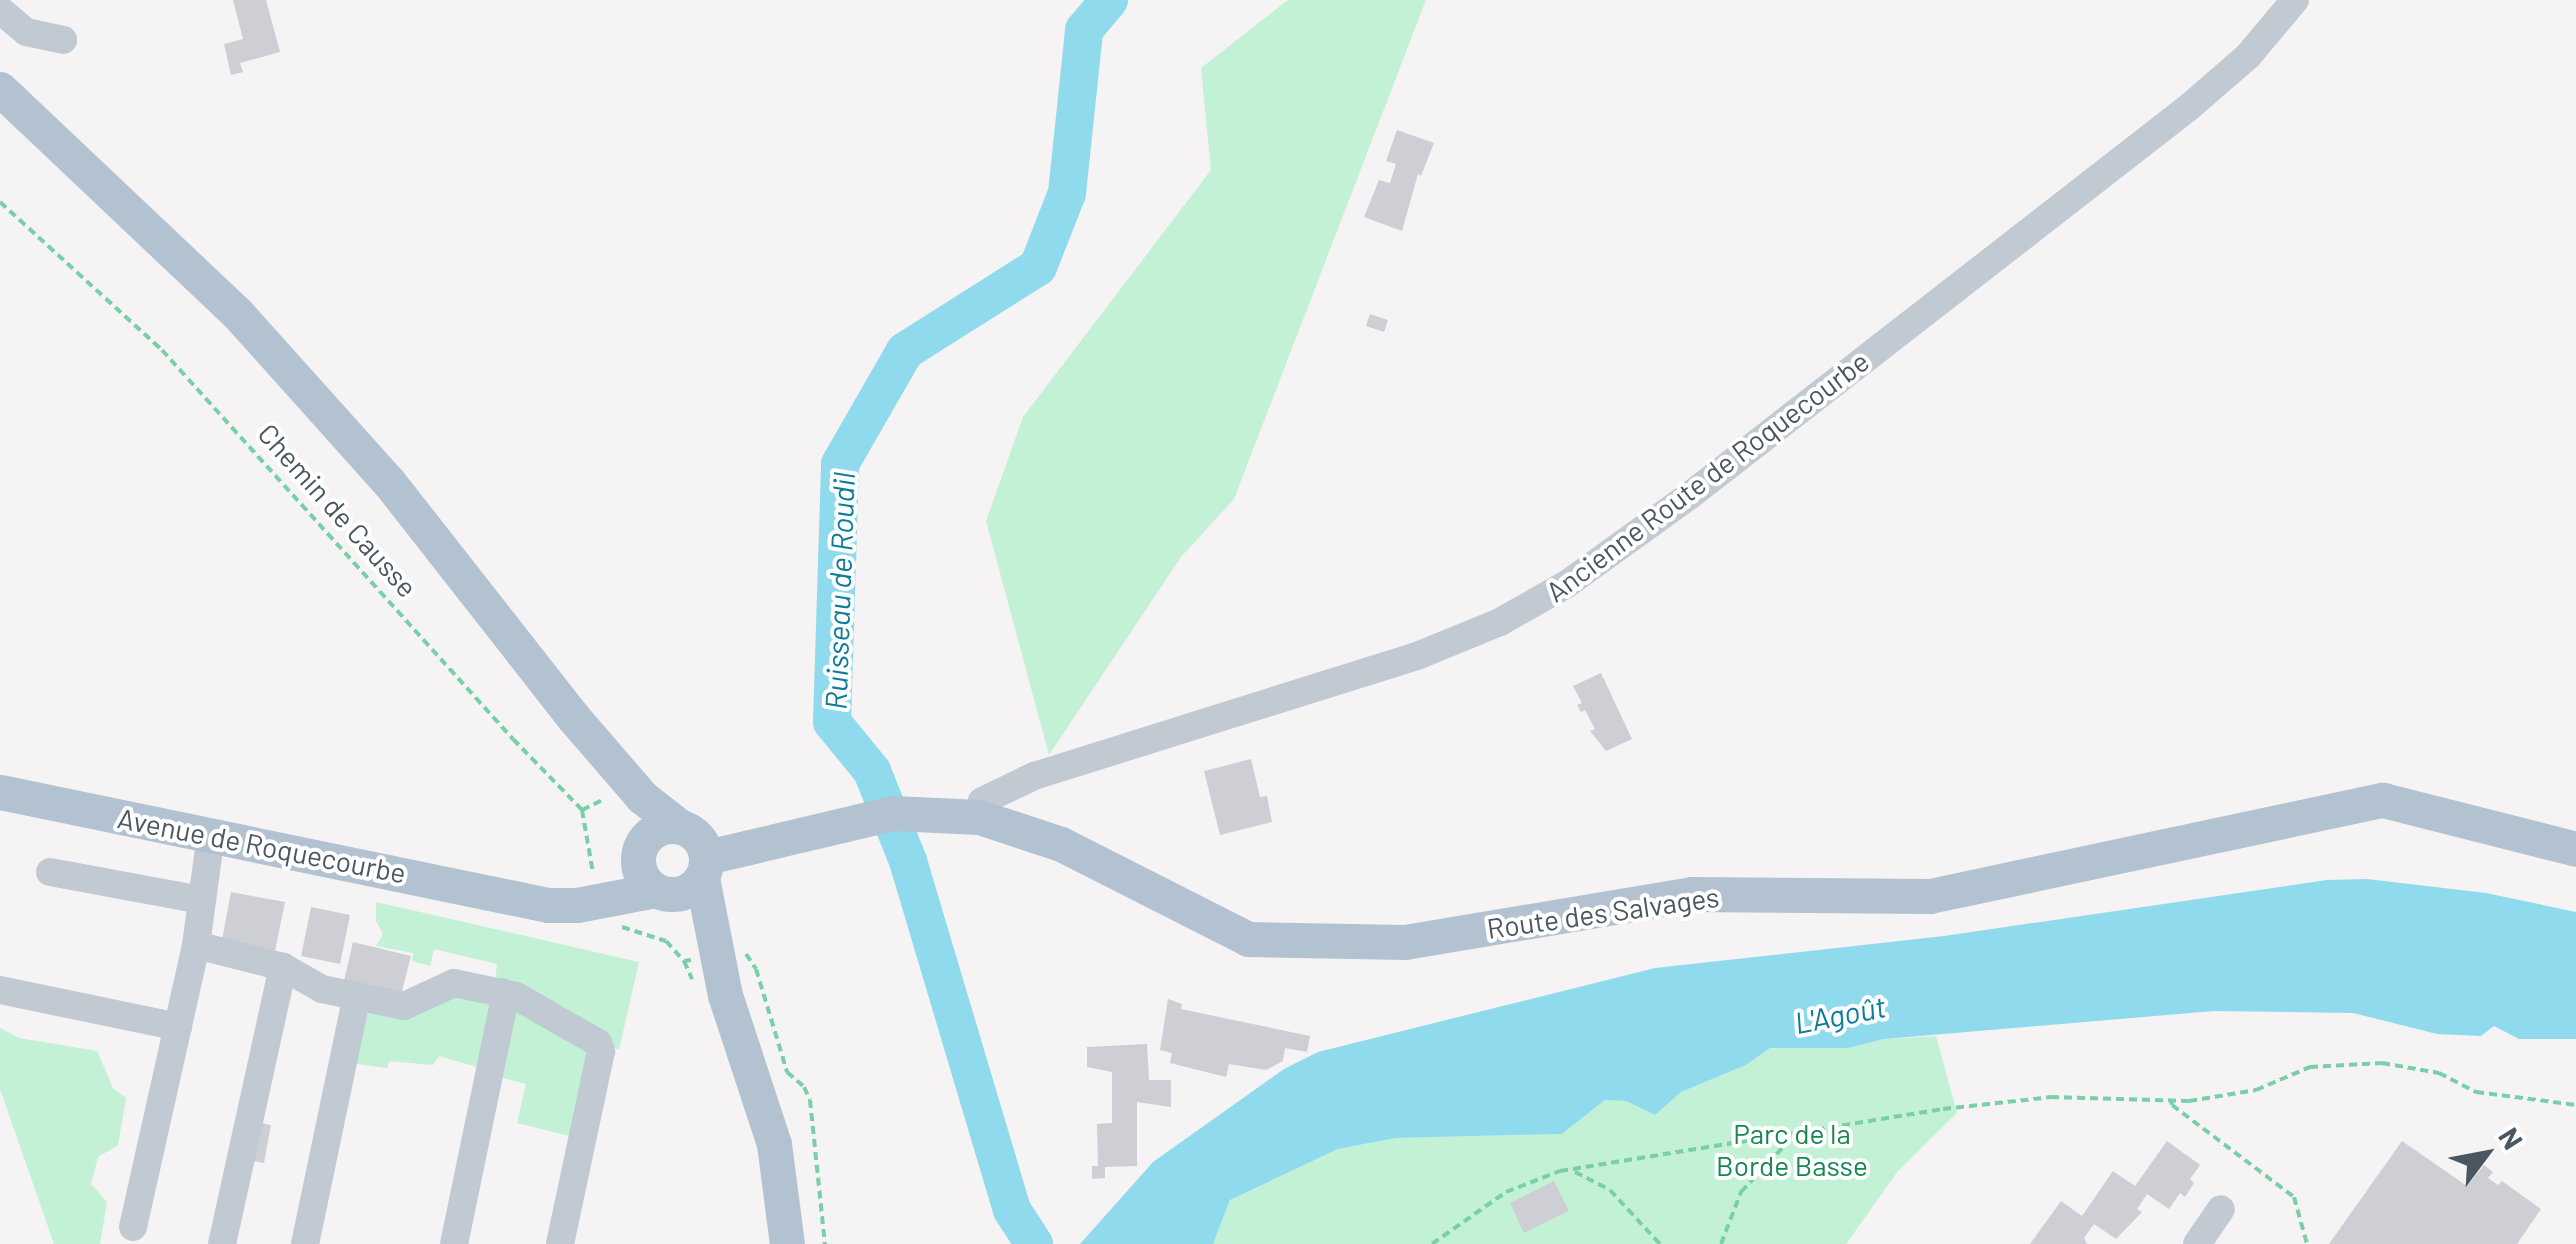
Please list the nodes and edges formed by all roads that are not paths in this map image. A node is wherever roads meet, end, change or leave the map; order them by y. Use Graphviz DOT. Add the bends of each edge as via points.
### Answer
graph roads {
  1 [pos="2295,0"];
  2 [pos="0,10"];
  3 [pos="63,40"];
  4 [pos="0,89"];
  5 [pos="573,717"];
  6 [pos="0,792"];
  7 [pos="979,817"];
  8 [pos="679,826"];
  9 [pos="211,834"];
  10 [pos="640,848"];
  11 [pos="2576,848"];
  12 [pos="704,867"];
  13 [pos="50,872"];
  14 [pos="201,892"];
  15 [pos="660,892"];
  16 [pos="524,897"];
  17 [pos="196,945"];
  18 [pos="283,967"];
  19 [pos="0,990"];
  20 [pos="502,992"];
  21 [pos="725,995"];
  22 [pos="357,996"];
  23 [pos="178,1028"];
  24 [pos="2221,1209"];
  25 [pos="133,1228"];
  26 [pos="222,1244"];
  27 [pos="306,1244"];
  28 [pos="454,1244"];
  29 [pos="560,1244"];
  30 [pos="787,1244"];
  31 [pos="2197,1244"];
  1 -- 7 [label="street, Ancienne Route de Roquecourbe" via="2248,56 2188,108 1567,584 1500,622 1418,656 1034,776 982,801"];
  2 -- 3 [label="street" via="26,32"];
  4 -- 5 [label="main road" via="237,312 388,481"];
  5 -- 8 [label="main road" via="651,807"];
  5 -- 10 [label="main road" via="632,819"];
  6 -- 9 [label="main road, Avenue de Roquecourbe"];
  7 -- 11 [label="main road, Route des Salvages" via="1061,844 1248,939 1268,940 1406,942 1692,894 1930,896 2383,800"];
  7 -- 12 [label="main road, Route des Salvages" via="890,814"];
  8 -- 10 [label="main road" via="652,832"];
  8 -- 12 [label="main road" via="698,837"];
  9 -- 14 [label="street"];
  9 -- 16 [label="main road, Avenue de Roquecourbe"];
  10 -- 15 [label="main road" via="640,874"];
  10 -- 16 [label="main road, Avenue de Roquecourbe" via="598,883"];
  12 -- 15 [label="main road" via="686,892"];
  12 -- 21 [label="main road"];
  13 -- 14 [label="street"];
  14 -- 17 [label="street"];
  15 -- 16 [label="main road, Avenue de Roquecourbe" via="577,906"];
  15 -- 21 [label="main road"];
  17 -- 18 [label="street"];
  17 -- 23 [label="street"];
  18 -- 22 [label="street" via="322,988"];
  18 -- 26 [label="street"];
  19 -- 23 [label="street"];
  20 -- 22 [label="street" via="454,983 404,1006"];
  20 -- 28 [label="street"];
  20 -- 29 [label="street" via="582,1034 601,1052"];
  21 -- 30 [label="main road" via="774,1144"];
  22 -- 27 [label="street"];
  23 -- 25 [label="street"];
  24 -- 31 [label="street"];
}
